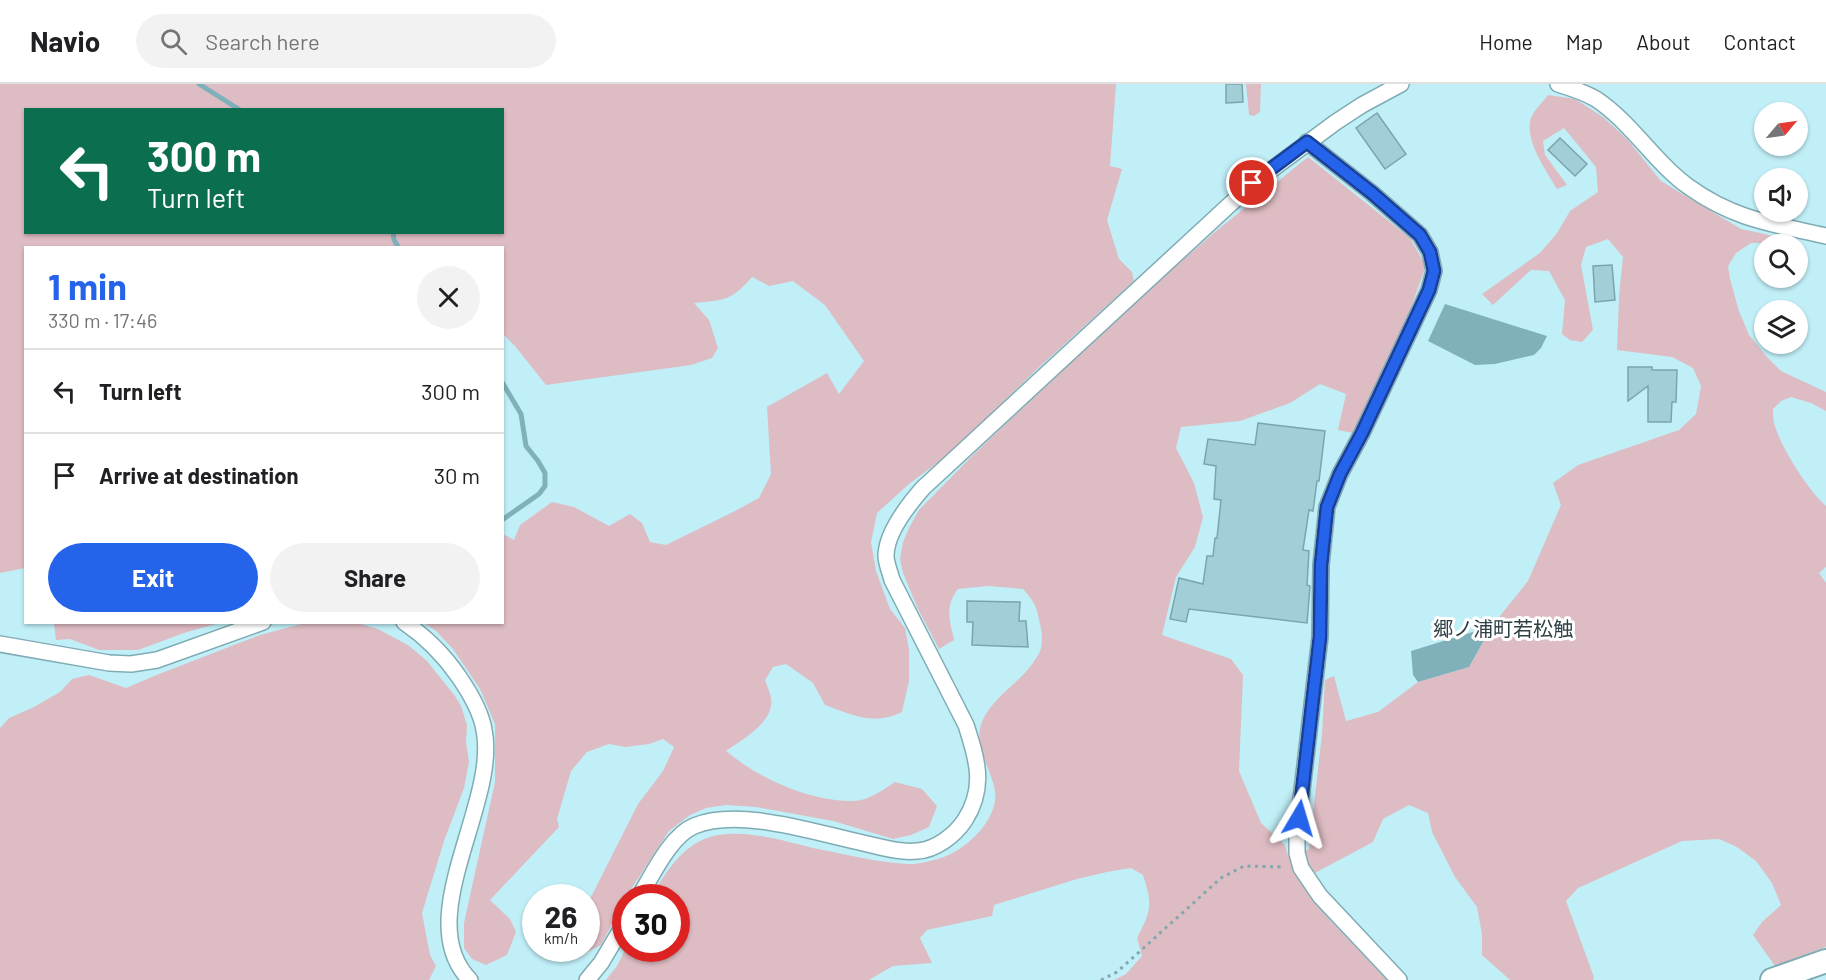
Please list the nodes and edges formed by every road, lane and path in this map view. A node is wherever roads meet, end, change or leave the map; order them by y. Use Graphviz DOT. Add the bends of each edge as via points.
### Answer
graph roads {
  1 [pos="1401,84"];
  2 [pos="1558,84"];
  3 [pos="1591,89"];
  4 [pos="1307,142"];
  5 [pos="1826,236"];
  6 [pos="257,624"];
  7 [pos="407,624"];
  8 [pos="0,644"];
  9 [pos="1301,868"];
  10 [pos="647,884"];
  11 [pos="612,946"];
  12 [pos="1826,961"];
  13 [pos="462,978"];
  14 [pos="587,980"];
  15 [pos="1101,980"];
  16 [pos="1399,980"];
  17 [pos="1772,980"];
  1 -- 4 [label="street"];
  2 -- 3 [label="street"];
  3 -- 5 [label="street" via="1597,100 1688,187 1747,218"];
  4 -- 9 [label="street" via="1420,235 1430,252 1434,271 1429,290 1327,507 1320,637 1297,833"];
  4 -- 10 [label="street" via="1252,183 923,488 898,522 886,556 892,579 966,724 978,766 977,794 957,831 919,852 779,824 729,818 708,821 691,827 668,848"];
  6 -- 8 [label="street" via="157,660 131,664"];
  7 -- 13 [label="street" via="447,660 472,696 484,729 486,754 479,793 452,890 449,918 450,943"];
  9 -- 15 [label="path" via="1244,866 1221,878 1117,972"];
  9 -- 16 [label="street" via="1320,896"];
  11 -- 14 [label="street"];
  12 -- 17 [label="main road"];
}
